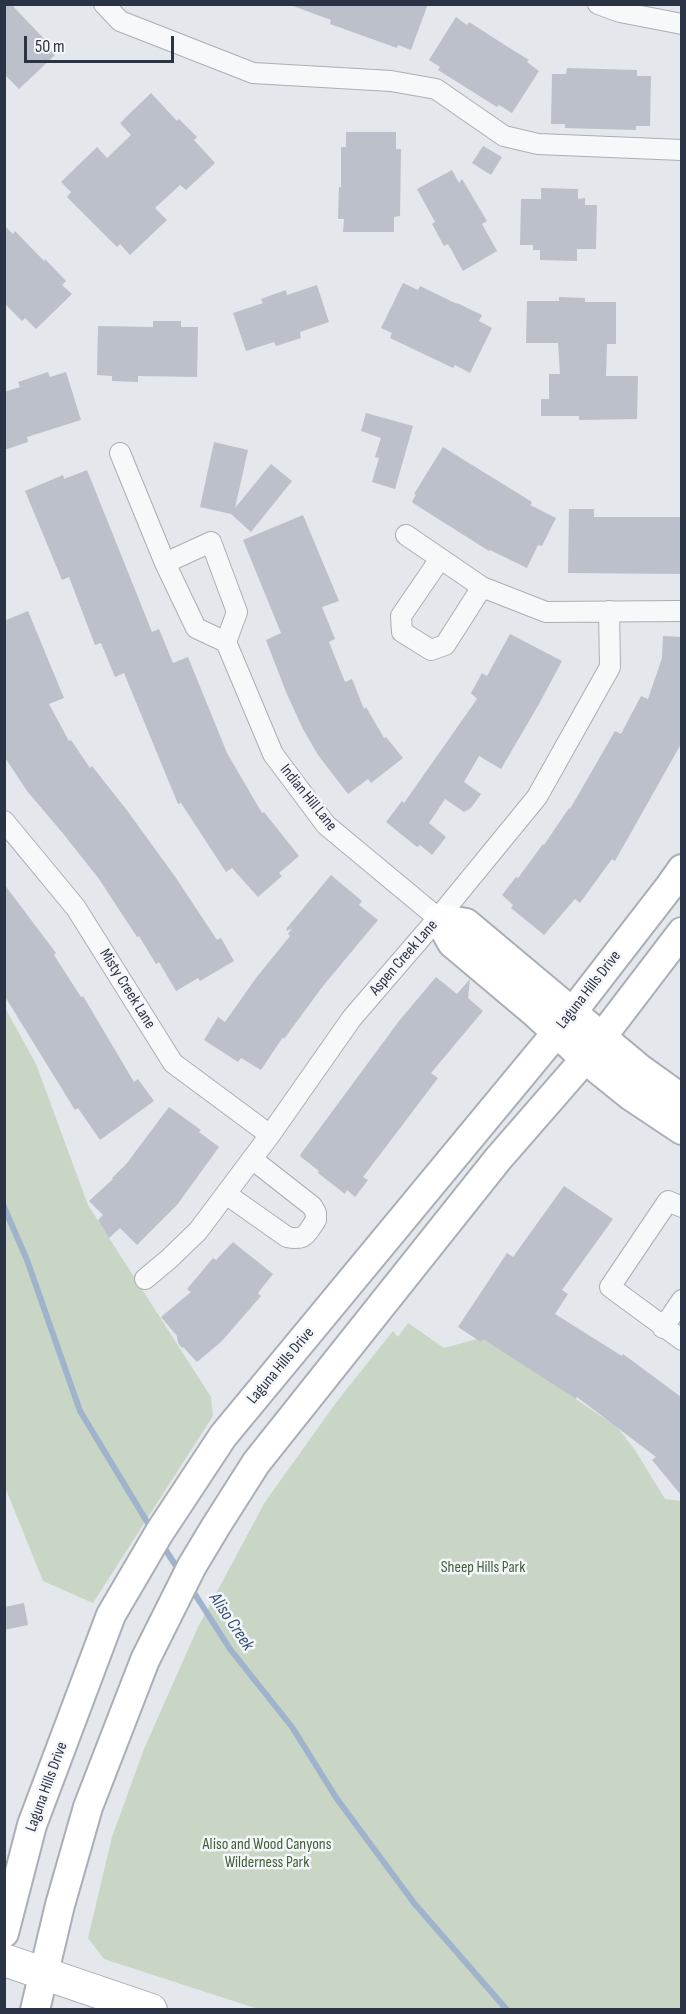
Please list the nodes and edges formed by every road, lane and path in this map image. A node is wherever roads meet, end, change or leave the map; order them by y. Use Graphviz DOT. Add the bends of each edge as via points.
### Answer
graph roads {
  1 [pos="104,4"];
  2 [pos="598,4"];
  3 [pos="681,24"];
  4 [pos="681,150"];
  5 [pos="120,453"];
  6 [pos="406,535"];
  7 [pos="440,559"];
  8 [pos="165,563"];
  9 [pos="482,587"];
  10 [pos="609,611"];
  11 [pos="681,611"];
  12 [pos="226,642"];
  13 [pos="4,821"];
  14 [pos="681,869"];
  15 [pos="438,918"];
  16 [pos="681,932"];
  17 [pos="565,1022"];
  18 [pos="602,1037"];
  19 [pos="585,1059"];
  20 [pos="681,1099"];
  21 [pos="681,1130"];
  22 [pos="270,1135"];
  23 [pos="252,1159"];
  24 [pos="226,1194"];
  25 [pos="681,1207"];
  26 [pos="145,1279"];
  27 [pos="681,1300"];
  28 [pos="663,1328"];
  29 [pos="681,1340"];
  30 [pos="4,1933"];
  31 [pos="4,1960"];
  32 [pos="43,1973"];
  33 [pos="35,2010"];
  34 [pos="151,2010"];
  1 -- 4 [label="street" via="120,21 253,74 391,81 436,89 504,136 538,144"];
  2 -- 3 [label="street"];
  5 -- 8 [label="street"];
  6 -- 7 [label="street"];
  7 -- 9 [label="street"];
  7 -- 9 [label="street" via="401,616 402,632 431,651 445,645"];
  8 -- 12 [label="street" via="196,628"];
  8 -- 12 [label="street" via="211,542 237,612"];
  9 -- 10 [label="street" via="546,612"];
  10 -- 11 [label="street"];
  10 -- 15 [label="street, Aspen Creek Lane" via="610,667 537,796"];
  12 -- 15 [label="street, Indian Hill Lane" via="273,754 326,825"];
  13 -- 22 [label="street, Misty Creek Lane" via="76,908 174,1063"];
  14 -- 17 [label="main road, Laguna Hills Drive"];
  15 -- 17 [label="main road, Indian Hill Lane" via="452,943"];
  15 -- 22 [label="street, Aspen Creek Lane" via="352,1018"];
  16 -- 18 [label="main road"];
  17 -- 18 [label="main road, Indian Hill Lane"];
  17 -- 19 [label="main road, Indian Hill Lane"];
  17 -- 30 [label="main road, Laguna Hills Drive" via="230,1427 116,1605 32,1825"];
  18 -- 19 [label="main road"];
  18 -- 20 [label="main road, Indian Hill Lane"];
  19 -- 21 [label="main road, Indian Hill Lane"];
  19 -- 32 [label="main road" via="498,1159 256,1463 192,1566 145,1660 88,1807"];
  22 -- 23 [label="street, Aspen Creek Lane"];
  23 -- 24 [label="street, Aspen Creek Lane"];
  23 -- 24 [label="street" via="312,1206 316,1220 304,1237 287,1237"];
  24 -- 26 [label="street, Aspen Creek Lane" via="198,1232"];
  25 -- 28 [label="street" via="668,1201 610,1287"];
  27 -- 28 [label="street"];
  28 -- 29 [label="street"];
  31 -- 32 [label="main road"];
  32 -- 33 [label="main road"];
  32 -- 34 [label="main road"];
}
